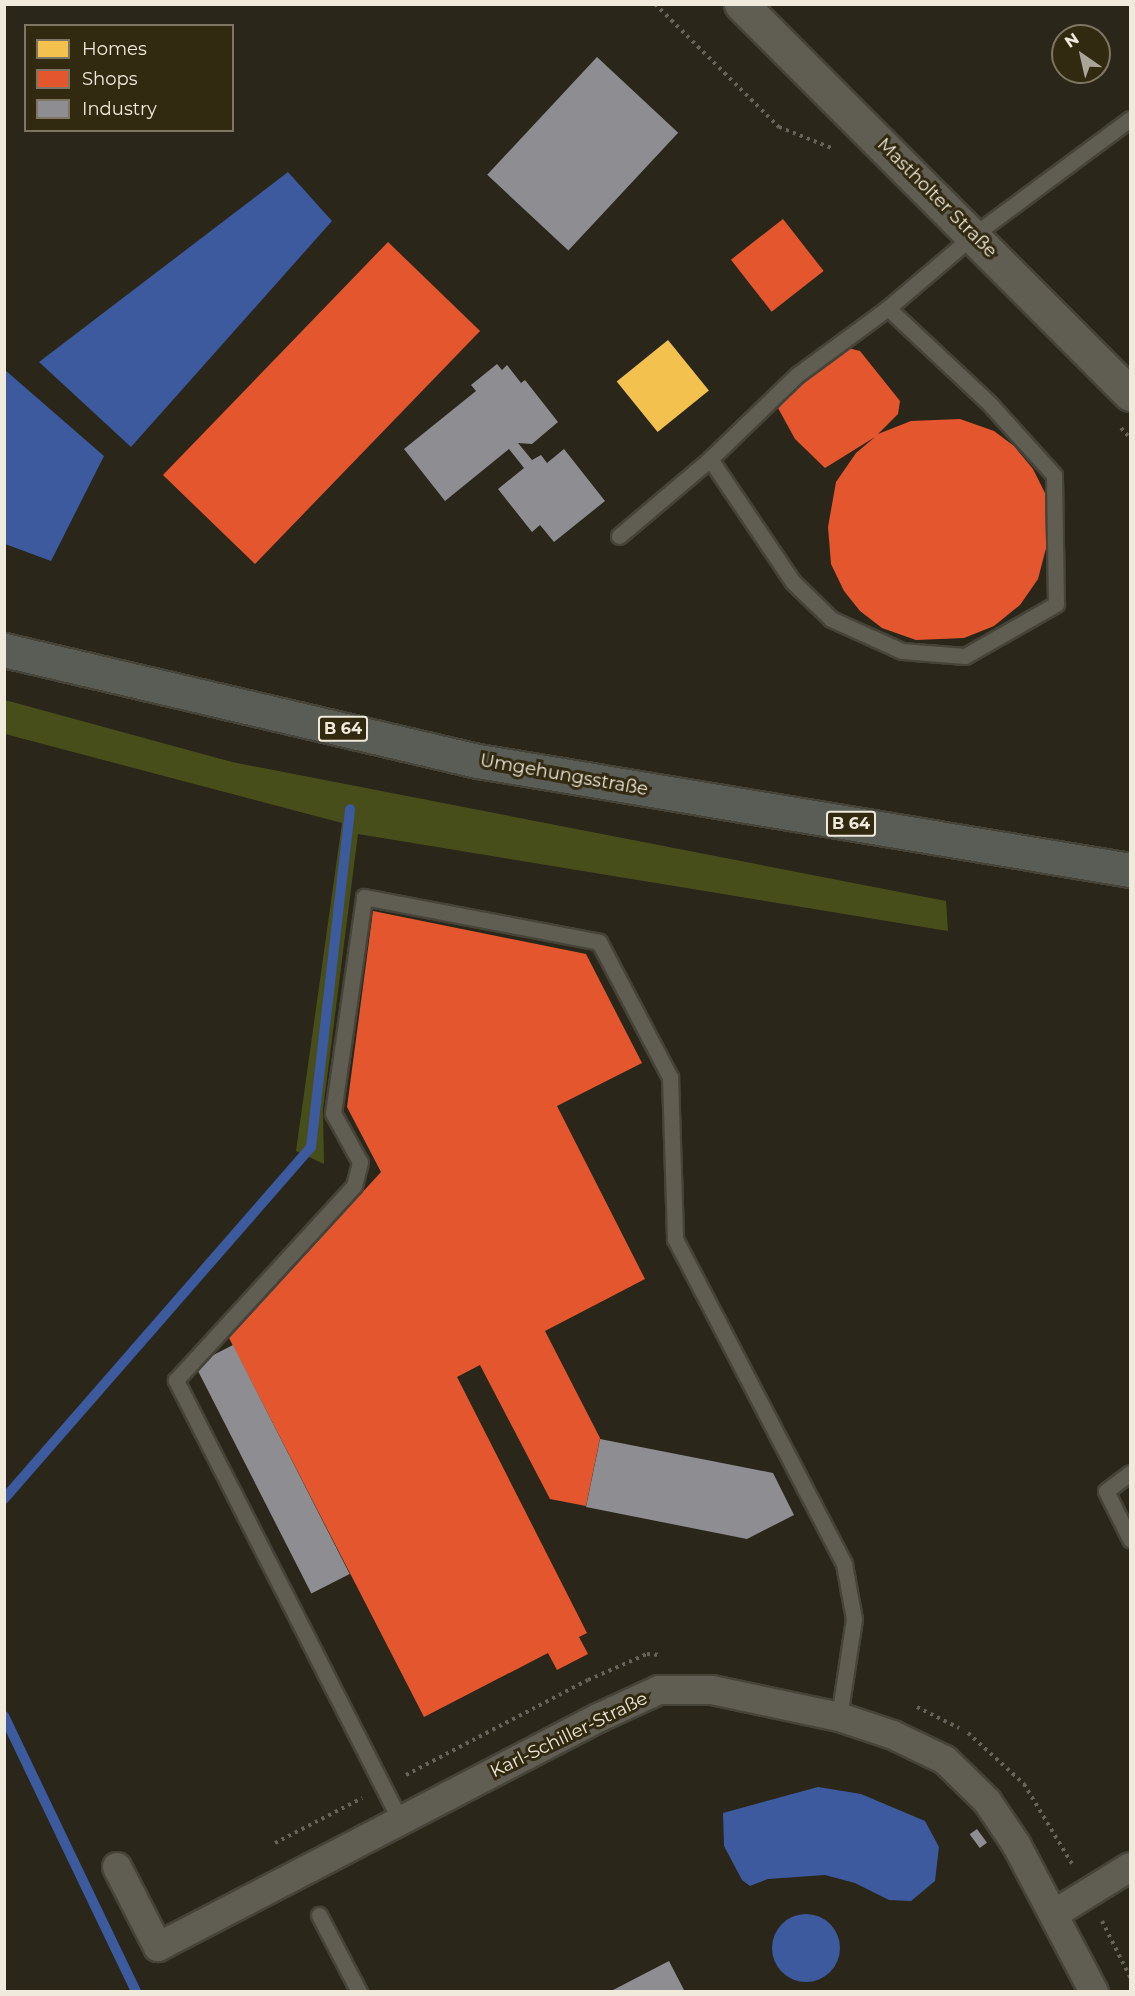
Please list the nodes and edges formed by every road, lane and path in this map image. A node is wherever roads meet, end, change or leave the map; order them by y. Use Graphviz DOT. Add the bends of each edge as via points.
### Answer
graph roads {
  1 [pos="655,4"];
  2 [pos="741,4"];
  3 [pos="1131,119"];
  4 [pos="843,152"];
  5 [pos="975,234"];
  6 [pos="888,308"];
  7 [pos="1122,408"];
  8 [pos="1131,438"];
  9 [pos="710,459"];
  10 [pos="619,536"];
  11 [pos="4,650"];
  12 [pos="1131,870"];
  13 [pos="1131,1473"];
  14 [pos="1131,1539"];
  15 [pos="668,1655"];
  16 [pos="908,1703"];
  17 [pos="839,1717"];
  18 [pos="383,1787"];
  19 [pos="400,1821"];
  20 [pos="275,1843"];
  21 [pos="117,1867"];
  22 [pos="1131,1867"];
  23 [pos="1088,1893"];
  24 [pos="1054,1914"];
  25 [pos="319,1915"];
  26 [pos="1131,1977"];
  27 [pos="359,1992"];
  28 [pos="1094,1992"];
  1 -- 4 [label="path" via="779,127"];
  2 -- 5 [label="street, Mastholter Straße"];
  3 -- 5 [label="lane"];
  5 -- 6 [label="lane"];
  5 -- 7 [label="street, Mastholter Straße"];
  6 -- 9 [label="lane" via="797,375"];
  6 -- 9 [label="lane" via="989,403 1054,475 1056,604 965,656 902,651 831,619 793,582"];
  7 -- 8 [label="path"];
  9 -- 10 [label="lane"];
  11 -- 12 [label="main road, Umgehungsstraße / B 64" via="478,761"];
  13 -- 14 [label="lane" via="1106,1491"];
  15 -- 18 [label="path" via="648,1654 588,1680"];
  16 -- 23 [label="path" via="972,1736 1024,1784"];
  17 -- 18 [label="lane" via="854,1618 844,1564 675,1239 670,1077 599,942 364,897 333,1113 360,1162 354,1186 176,1380"];
  17 -- 19 [label="street, Karl-Schiller-Straße" via="712,1690 659,1690"];
  17 -- 24 [label="street, Karl-Schiller-Straße" via="945,1760 987,1801"];
  18 -- 19 [label="lane"];
  18 -- 20 [label="path"];
  19 -- 21 [label="street, Karl-Schiller-Straße" via="158,1947"];
  22 -- 23 [label="street"];
  23 -- 24 [label="street"];
  23 -- 26 [label="path"];
  24 -- 28 [label="street, Karl-Schiller-Straße"];
  25 -- 27 [label="lane"];
}
